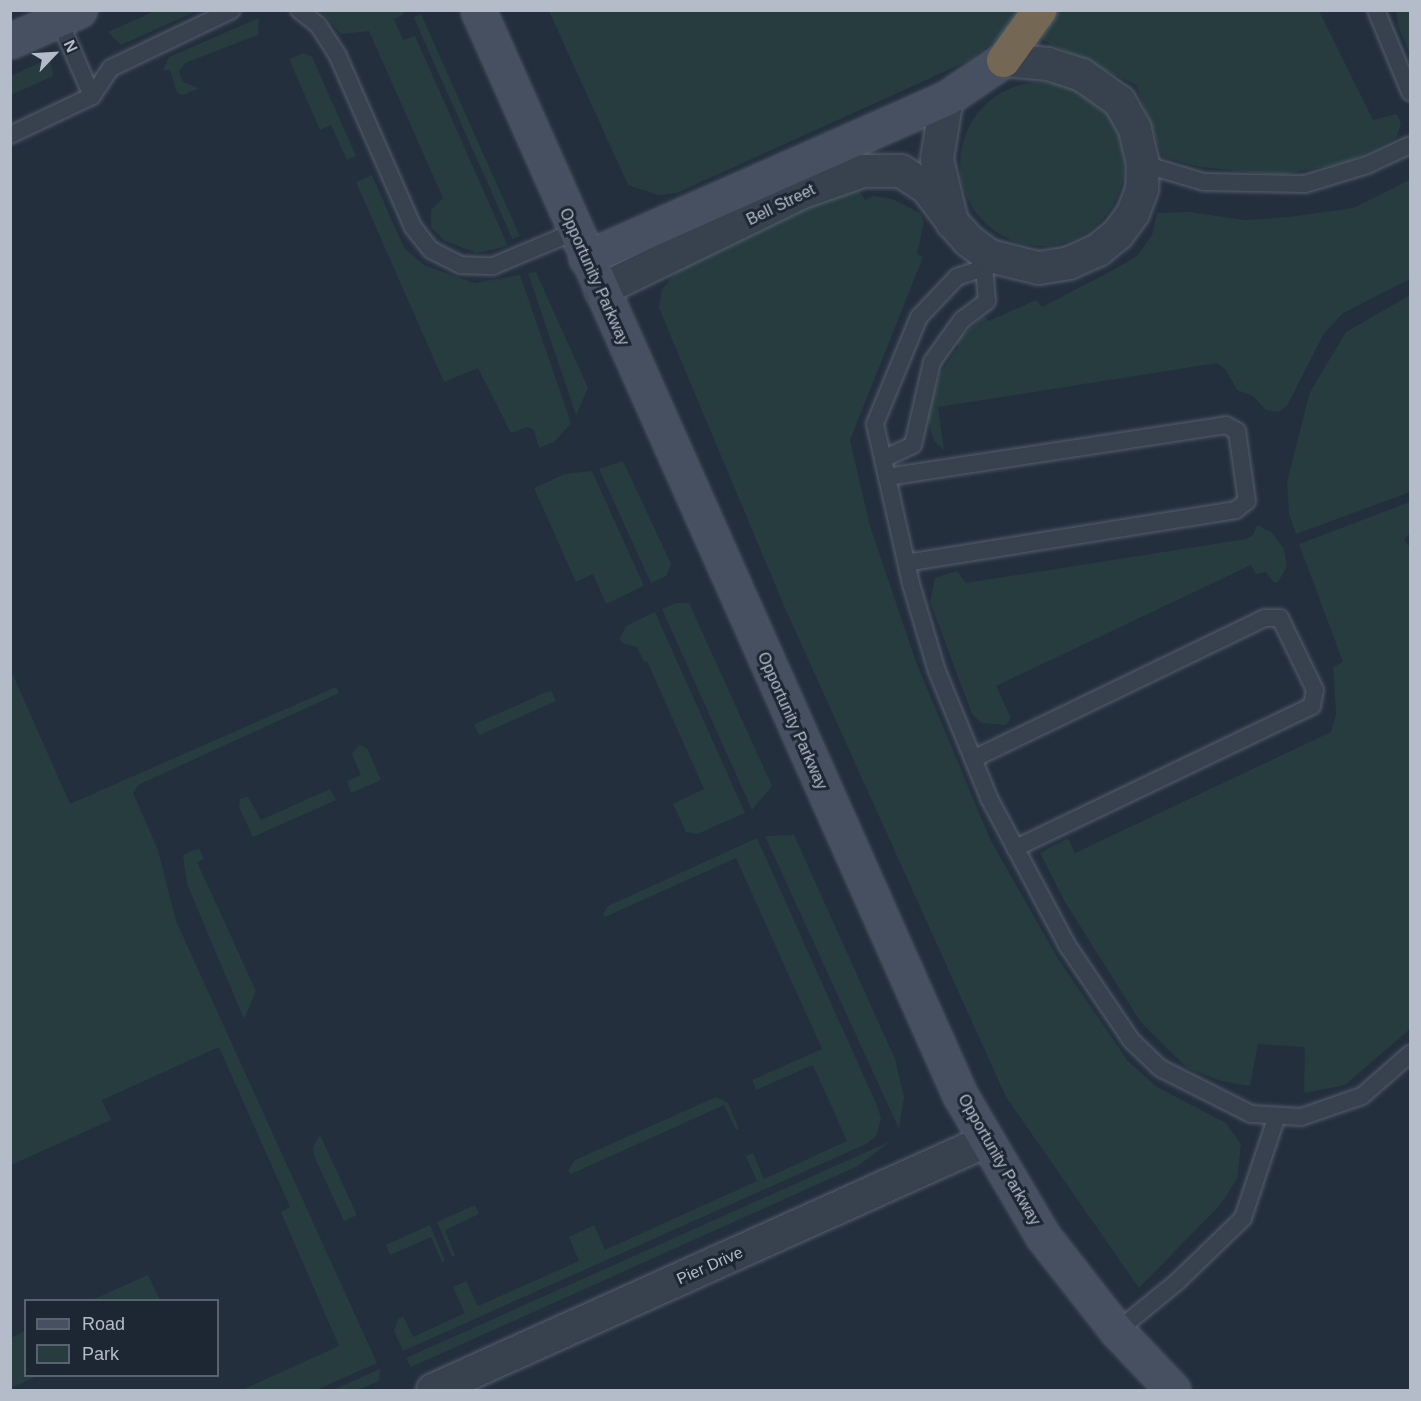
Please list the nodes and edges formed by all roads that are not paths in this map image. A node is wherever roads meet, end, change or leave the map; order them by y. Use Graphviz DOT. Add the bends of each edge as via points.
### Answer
graph roads {
  1 [pos="232,10"];
  2 [pos="299,10"];
  3 [pos="478,10"];
  4 [pos="1040,10"];
  5 [pos="1376,10"];
  6 [pos="69,15"];
  7 [pos="10,41"];
  8 [pos="1003,60"];
  9 [pos="1410,92"];
  10 [pos="92,96"];
  11 [pos="947,98"];
  12 [pos="10,135"];
  13 [pos="1410,145"];
  14 [pos="1143,164"];
  15 [pos="952,222"];
  16 [pos="580,245"];
  17 [pos="987,262"];
  18 [pos="601,290"];
  19 [pos="883,459"];
  20 [pos="887,477"];
  21 [pos="906,563"];
  22 [pos="973,759"];
  23 [pos="1016,848"];
  24 [pos="1410,1054"];
  25 [pos="1276,1116"];
  26 [pos="986,1141"];
  27 [pos="1118,1331"];
  28 [pos="433,1390"];
  29 [pos="1173,1390"];
  1 -- 10 [label="lane" via="111,68"];
  2 -- 16 [label="lane" via="318,25 337,54 413,227 431,250 460,265 493,266"];
  3 -- 16 [label="main road, Opportunity Parkway"];
  4 -- 8 [label="highway"];
  5 -- 9 [label="lane"];
  6 -- 7 [label="main road"];
  6 -- 10 [label="lane"];
  8 -- 11 [label="main road, Bell Street"];
  8 -- 14 [label="street, Bell Street" via="1048,64 1082,75 1108,91 1135,129"];
  10 -- 12 [label="lane"];
  11 -- 15 [label="street" via="937,159"];
  11 -- 16 [label="main road, Bell Street"];
  13 -- 14 [label="lane" via="1366,165 1305,184 1204,182"];
  14 -- 17 [label="street, Bell Street" via="1142,189 1133,213 1118,234 1098,250 1069,263 1039,268"];
  15 -- 17 [label="street, Bell Street"];
  15 -- 18 [label="street, Bell Street" via="927,188 901,171 863,171 803,192"];
  16 -- 18 [label="main road, Opportunity Parkway"];
  17 -- 19 [label="lane" via="987,301 962,320 932,362 913,445"];
  17 -- 19 [label="lane" via="957,277 919,317 875,424"];
  18 -- 26 [label="main road, Opportunity Parkway" via="960,1095"];
  19 -- 20 [label="lane"];
  20 -- 21 [label="lane"];
  20 -- 21 [label="lane" via="1226,425 1237,430 1247,501 1236,510"];
  21 -- 22 [label="lane" via="937,671"];
  22 -- 23 [label="lane"];
  22 -- 23 [label="lane" via="1265,618 1280,618 1315,690 1312,706"];
  23 -- 25 [label="lane" via="1066,945 1131,1040 1160,1068 1251,1114"];
  24 -- 25 [label="lane" via="1362,1096 1301,1117"];
  25 -- 27 [label="lane" via="1243,1218 1178,1281"];
  26 -- 27 [label="main road, Opportunity Parkway" via="1042,1235"];
  26 -- 28 [label="street, Pier Drive"];
  27 -- 29 [label="main road, Opportunity Parkway"];
}
